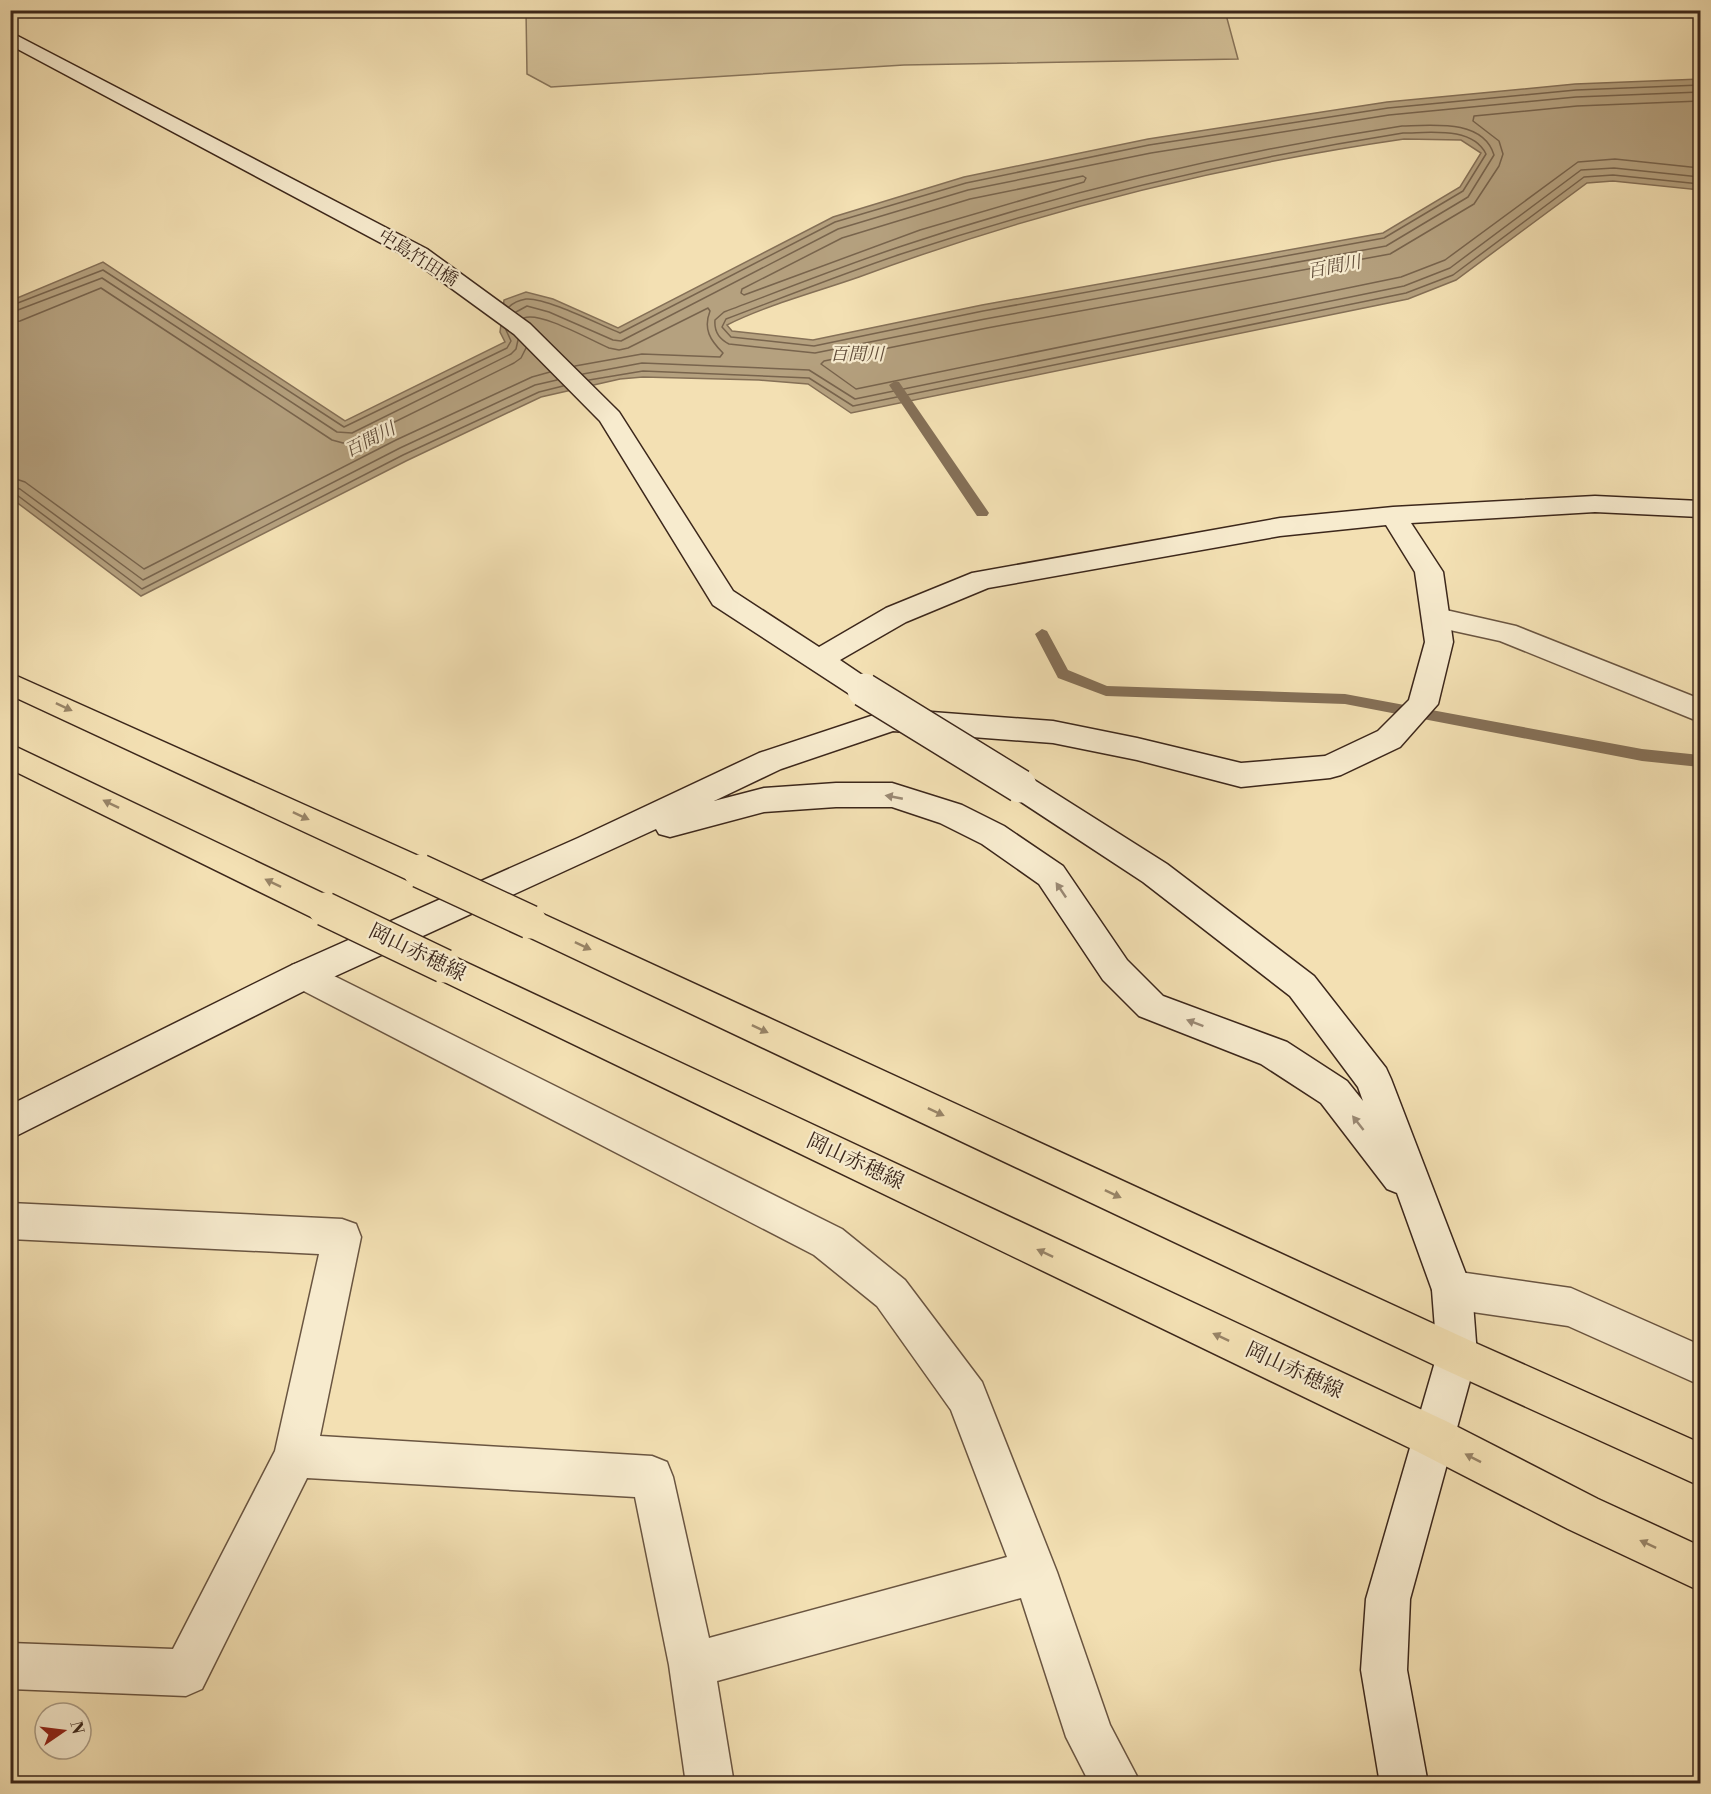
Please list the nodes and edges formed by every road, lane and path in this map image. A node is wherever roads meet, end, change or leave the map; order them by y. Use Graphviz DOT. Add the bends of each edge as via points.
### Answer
graph roads {
  1 [pos="10,37"];
  2 [pos="1701,509"];
  3 [pos="1393,516"];
  4 [pos="1438,630"];
  5 [pos="819,660"];
  6 [pos="10,683"];
  7 [pos="1701,711"];
  8 [pos="10,755"];
  9 [pos="589,847"];
  10 [pos="304,975"];
  11 [pos="10,1123"];
  12 [pos="1420,1202"];
  13 [pos="10,1221"];
  14 [pos="1452,1290"];
  15 [pos="1457,1355"];
  16 [pos="1701,1365"];
  17 [pos="1433,1437"];
  18 [pos="295,1456"];
  19 [pos="1701,1465"];
  20 [pos="1701,1569"];
  21 [pos="1035,1572"];
  22 [pos="692,1665"];
  23 [pos="10,1666"];
  24 [pos="710,1784"];
  25 [pos="1117,1784"];
  26 [pos="1404,1784"];
  1 -- 5 [label="street, 中島竹田橋" via="419,254 522,329 610,417 723,598"];
  2 -- 3 [label="street" via="1595,504"];
  3 -- 4 [label="street" via="1429,572"];
  3 -- 5 [label="street" via="1280,527 981,580 896,615"];
  4 -- 7 [label="street" via="1506,633"];
  4 -- 9 [label="street" via="1423,704 1389,739 1330,766 1241,775 1053,732 892,720 770,761"];
  5 -- 12 [label="street, bridge" via="1155,873 1302,986 1373,1079"];
  6 -- 15 [label="main road, one-way, bridge" via="530,921"];
  17 -- 8 [label="main road, 岡山赤穂線, one-way, bridge"];
  9 -- 10 [label="street"];
  12 -- 9 [label="street, one-way" via="1334,1092 1274,1053 1151,1006 1115,970 1051,875 993,835 951,814 892,795 764,800"];
  10 -- 11 [label="street"];
  10 -- 21 [label="street" via="828,1242 873,1278 891,1293 967,1397"];
  12 -- 14 [label="street"];
  13 -- 18 [label="street" via="342,1237"];
  14 -- 15 [label="street"];
  14 -- 16 [label="street" via="1570,1307"];
  15 -- 17 [label="street"];
  15 -- 19 [label="main road"];
  20 -- 17 [label="main road, 岡山赤穂線, one-way"];
  17 -- 26 [label="street" via="1388,1599 1384,1670"];
  18 -- 22 [label="street" via="652,1477"];
  18 -- 23 [label="street" via="186,1673"];
  21 -- 22 [label="street"];
  21 -- 25 [label="street" via="1090,1737"];
  22 -- 24 [label="street"];
}
